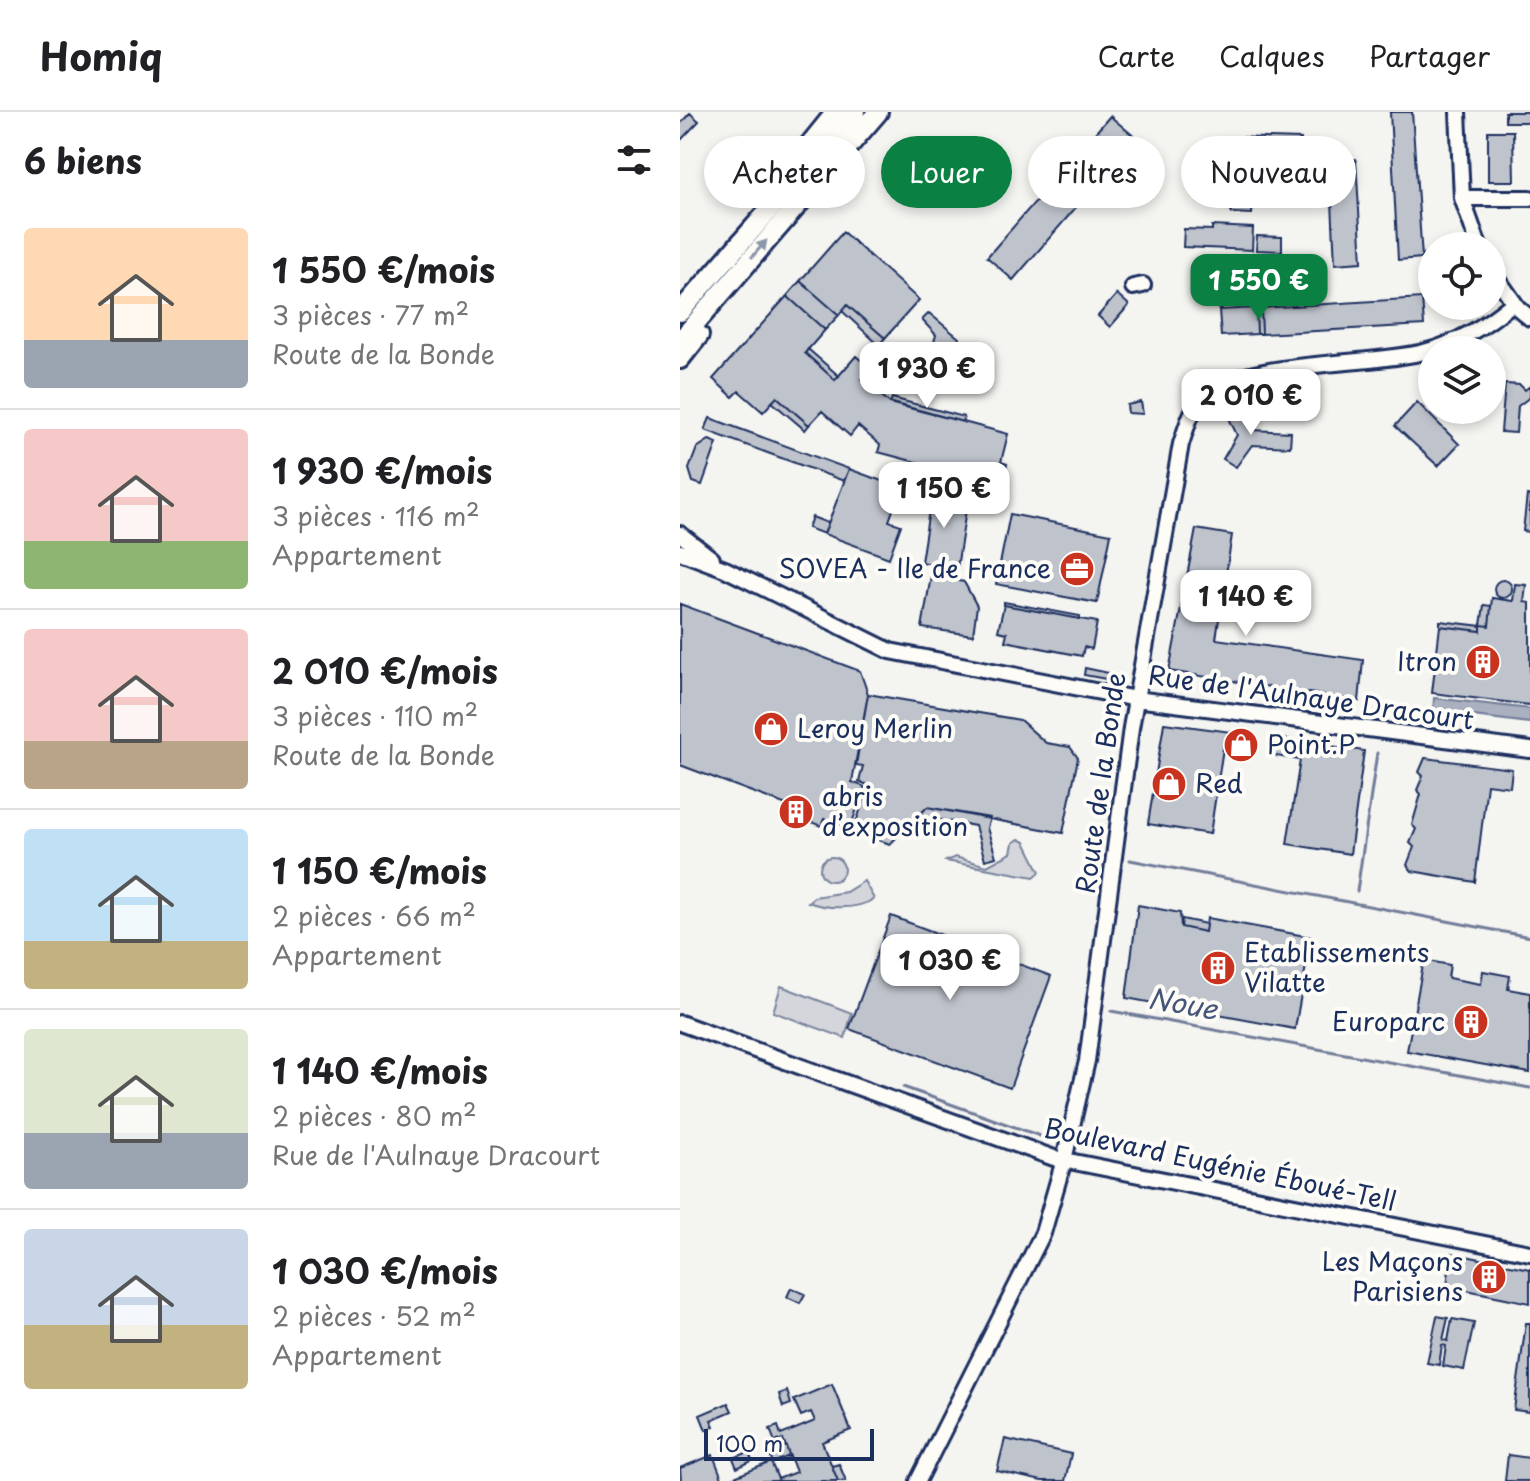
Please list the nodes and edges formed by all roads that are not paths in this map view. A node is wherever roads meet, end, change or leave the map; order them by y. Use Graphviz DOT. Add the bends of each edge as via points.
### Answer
graph roads {
  1 [pos="836,112"];
  2 [pos="855,112"];
  3 [pos="878,112"];
  4 [pos="1458,112"];
  5 [pos="1462,198"];
  6 [pos="1530,198"];
  7 [pos="762,216"];
  8 [pos="1474,232"];
  9 [pos="1506,291"];
  10 [pos="1514,302"];
  11 [pos="708,308"];
  12 [pos="680,312"];
  13 [pos="1530,318"];
  14 [pos="680,341"];
  15 [pos="680,359"];
  16 [pos="680,534"];
  17 [pos="680,552"];
  18 [pos="725,569"];
  19 [pos="1136,699"];
  20 [pos="1530,750"];
  21 [pos="680,1023"];
  22 [pos="1064,1160"];
  23 [pos="1530,1253"];
  24 [pos="918,1481"];
  1 -- 7 [label="main road" via="773,192"];
  2 -- 7 [label="main road"];
  11 -- 3 [label="main road, one-way"];
  4 -- 5 [label="street"];
  5 -- 6 [label="street"];
  5 -- 8 [label="street"];
  7 -- 12 [label="main road"];
  9 -- 10 [label="street"];
  10 -- 13 [label="street"];
  10 -- 19 [label="street, Route de la Bonde" via="1452,343 1400,356 1249,376 1204,396 1181,444"];
  11 -- 14 [label="main road"];
  11 -- 15 [label="main road" via="708,324"];
  16 -- 18 [label="street, Rue de l'Aulnaye Dracourt"];
  17 -- 18 [label="street, Rue de l'Aulnaye Dracourt"];
  18 -- 19 [label="street, Rue de l'Aulnaye Dracourt" via="890,651"];
  19 -- 20 [label="street, Rue de l'Aulnaye Dracourt"];
  19 -- 22 [label="street, Route de la Bonde" via="1087,1061"];
  21 -- 22 [label="street, Boulevard Eugénie Éboué-Tell"];
  22 -- 23 [label="street, Boulevard Eugénie Éboué-Tell"];
  22 -- 24 [label="street, Route de la Bonde" via="1043,1233"];
}
